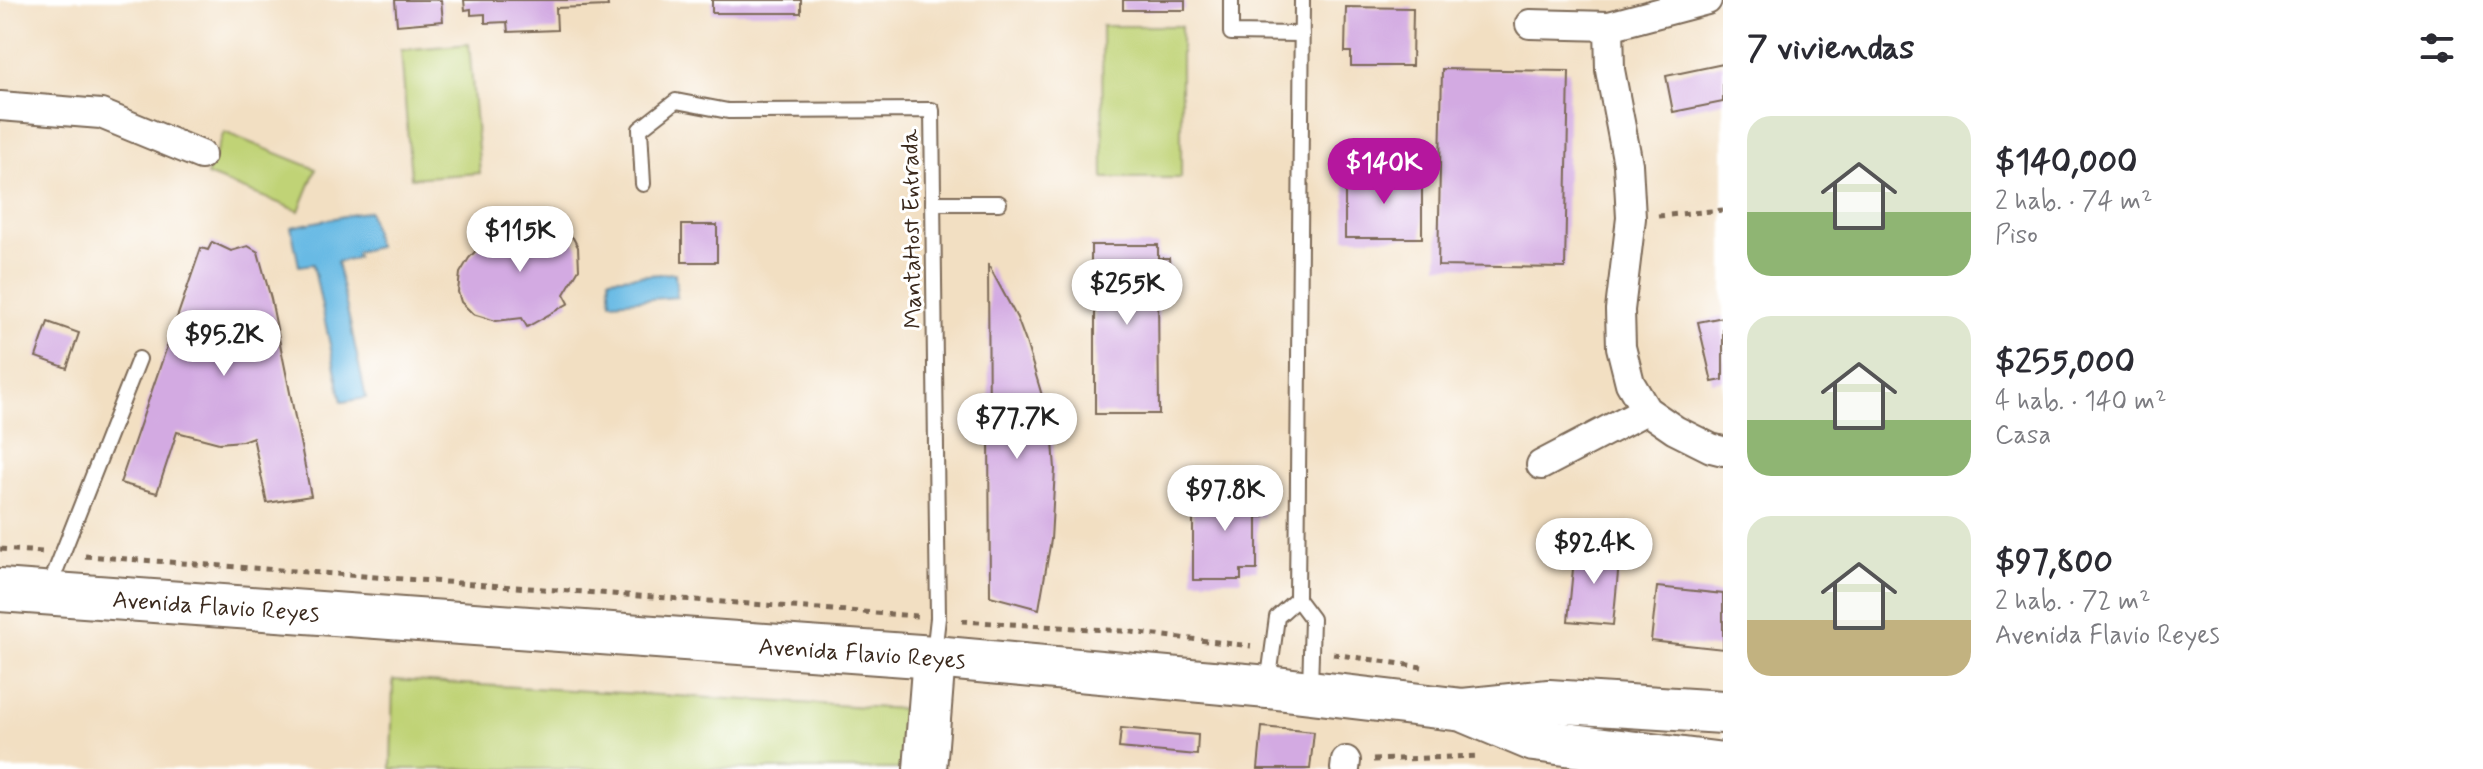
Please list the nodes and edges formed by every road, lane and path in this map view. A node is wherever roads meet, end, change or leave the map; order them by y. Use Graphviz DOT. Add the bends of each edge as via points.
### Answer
graph roads {
  1 [pos="1231,0"];
  2 [pos="1302,0"];
  3 [pos="1707,0"];
  4 [pos="1530,24"];
  5 [pos="1609,26"];
  6 [pos="1302,34"];
  7 [pos="0,106"];
  8 [pos="201,155"];
  9 [pos="643,184"];
  10 [pos="933,203"];
  11 [pos="999,203"];
  12 [pos="1723,210"];
  13 [pos="1657,217"];
  14 [pos="139,359"];
  15 [pos="1646,410"];
  16 [pos="1723,451"];
  17 [pos="1541,465"];
  18 [pos="0,549"];
  19 [pos="61,554"];
  20 [pos="0,590"];
  21 [pos="46,594"];
  22 [pos="1297,599"];
  23 [pos="913,616"];
  24 [pos="961,621"];
  25 [pos="934,657"];
  26 [pos="1425,667"];
  27 [pos="1270,668"];
  28 [pos="1311,672"];
  29 [pos="1463,710"];
  30 [pos="1723,712"];
  31 [pos="1492,755"];
  32 [pos="1634,762"];
  33 [pos="1723,764"];
  34 [pos="1345,765"];
  35 [pos="925,769"];
  1 -- 6 [label="lane" via="1231,33"];
  2 -- 6 [label="lane"];
  3 -- 5 [label="street"];
  4 -- 5 [label="street"];
  5 -- 15 [label="street" via="1610,70 1628,164 1631,218 1621,347 1630,383"];
  6 -- 22 [label="lane"];
  7 -- 8 [label="street" via="101,114"];
  9 -- 10 [label="lane, MantaHost Entrada" via="640,129 676,101 728,111 932,110"];
  10 -- 11 [label="lane"];
  10 -- 25 [label="lane, MantaHost Entrada" via="938,618"];
  12 -- 13 [label="path"];
  14 -- 19 [label="lane"];
  15 -- 16 [label="street" via="1675,430"];
  15 -- 17 [label="street"];
  18 -- 19 [label="path"];
  19 -- 21 [label="lane"];
  19 -- 23 [label="path"];
  20 -- 21 [label="main road, Avenida Flavio Reyes"];
  21 -- 25 [label="main road, Avenida Flavio Reyes"];
  22 -- 27 [label="lane" via="1277,617"];
  22 -- 28 [label="lane" via="1312,619"];
  24 -- 27 [label="path" via="1122,631"];
  25 -- 27 [label="main road, Avenida Flavio Reyes"];
  25 -- 35 [label="main road"];
  26 -- 28 [label="path"];
  27 -- 28 [label="main road, Avenida Flavio Reyes"];
  28 -- 29 [label="main road, Avenida Flavio Reyes"];
  29 -- 30 [label="main road, Avenida Flavio Reyes" via="1549,701"];
  29 -- 32 [label="main road" via="1534,740"];
  31 -- 34 [label="path"];
  32 -- 33 [label="main road"];
}
